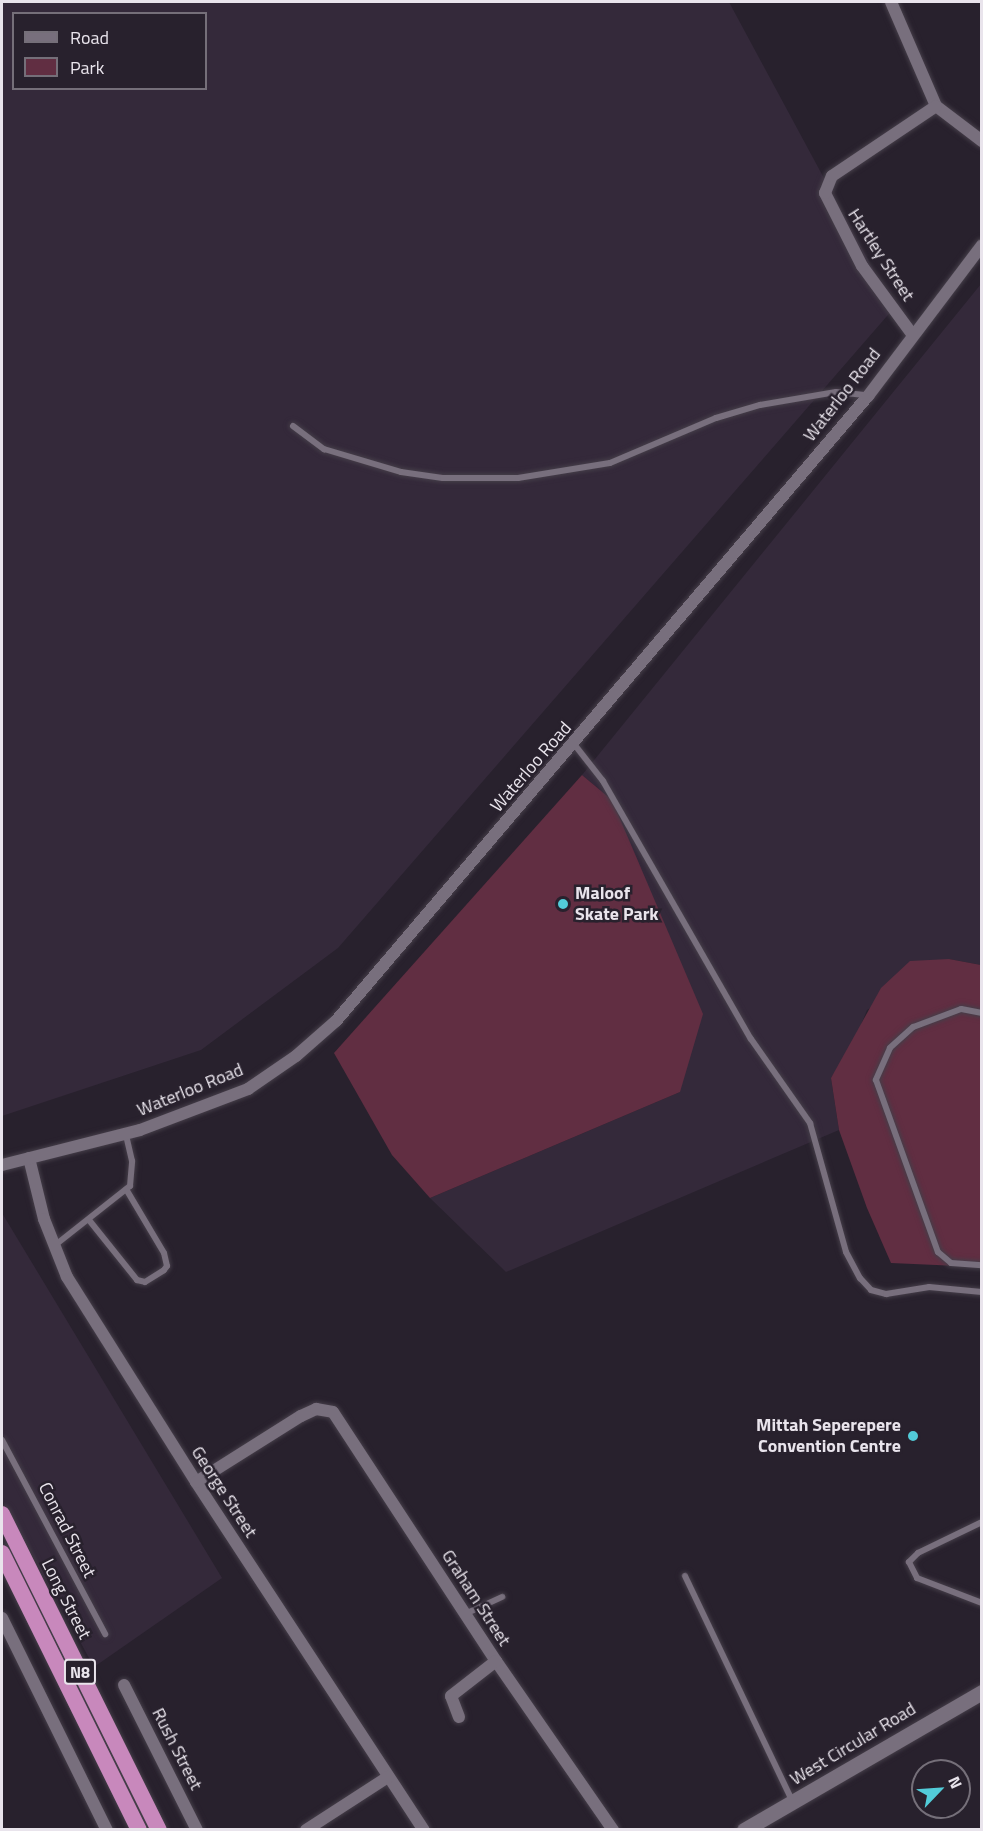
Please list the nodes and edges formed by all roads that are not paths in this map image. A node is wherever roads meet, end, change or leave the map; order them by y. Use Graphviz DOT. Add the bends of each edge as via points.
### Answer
graph roads {
  1 [pos="891,2"];
  2 [pos="936,106"];
  3 [pos="981,141"];
  4 [pos="981,245"];
  5 [pos="912,334"];
  6 [pos="868,396"];
  7 [pos="293,426"];
  8 [pos="574,744"];
  9 [pos="981,1013"];
  10 [pos="126,1134"];
  11 [pos="29,1158"];
  12 [pos="2,1165"];
  13 [pos="126,1190"];
  14 [pos="89,1220"];
  15 [pos="54,1246"];
  16 [pos="981,1265"];
  17 [pos="981,1292"];
  18 [pos="2,1440"];
  19 [pos="196,1482"];
  20 [pos="2,1514"];
  21 [pos="981,1522"];
  22 [pos="2,1553"];
  23 [pos="685,1576"];
  24 [pos="502,1597"];
  25 [pos="981,1603"];
  26 [pos="465,1614"];
  27 [pos="2,1618"];
  28 [pos="105,1634"];
  29 [pos="496,1661"];
  30 [pos="124,1685"];
  31 [pos="981,1692"];
  32 [pos="459,1717"];
  33 [pos="388,1777"];
  34 [pos="794,1802"];
  35 [pos="107,1830"];
  36 [pos="139,1830"];
  37 [pos="159,1830"];
  38 [pos="197,1830"];
  39 [pos="306,1830"];
  40 [pos="424,1830"];
  41 [pos="613,1830"];
  42 [pos="744,1830"];
  1 -- 2 [label="street"];
  2 -- 3 [label="street"];
  2 -- 5 [label="street, Hartley Street" via="832,176 825,193 862,266"];
  4 -- 5 [label="street, Waterloo Road"];
  5 -- 6 [label="street, Waterloo Road"];
  6 -- 7 [label="lane" via="836,392 760,405 716,418 610,463 518,478 443,478 401,472 324,449"];
  6 -- 8 [label="street, Waterloo Road"];
  8 -- 10 [label="street, Waterloo Road" via="336,1021 316,1039 248,1089"];
  8 -- 17 [label="lane" via="603,781 750,1039 810,1123 846,1251 860,1278 871,1290 886,1294 929,1287"];
  9 -- 16 [label="lane" via="961,1009 913,1027 890,1048 876,1080 938,1252 951,1263"];
  10 -- 11 [label="street, Waterloo Road"];
  10 -- 13 [label="lane" via="132,1167"];
  11 -- 12 [label="street, Waterloo Road"];
  11 -- 15 [label="street, George Street"];
  13 -- 14 [label="lane"];
  13 -- 14 [label="lane" via="164,1253 164,1270 145,1282 137,1280"];
  14 -- 15 [label="lane"];
  15 -- 19 [label="street, George Street" via="101,1333"];
  18 -- 28 [label="lane, Conrad Street"];
  19 -- 26 [label="street, Graham Street" via="301,1416 316,1409 333,1412"];
  19 -- 33 [label="street, George Street"];
  20 -- 37 [label="highway, Long Street / N8"];
  21 -- 25 [label="lane" via="918,1553 909,1562 916,1578"];
  22 -- 36 [label="highway, Long Street / N8"];
  23 -- 34 [label="lane"];
  24 -- 26 [label="lane"];
  26 -- 29 [label="street, Graham Street"];
  27 -- 35 [label="street"];
  29 -- 32 [label="street" via="451,1696"];
  29 -- 41 [label="street, Graham Street"];
  30 -- 38 [label="street, Rush Street"];
  31 -- 34 [label="street, West Circular Road"];
  33 -- 39 [label="street"];
  33 -- 40 [label="street, George Street"];
  34 -- 42 [label="street, West Circular Road"];
}
